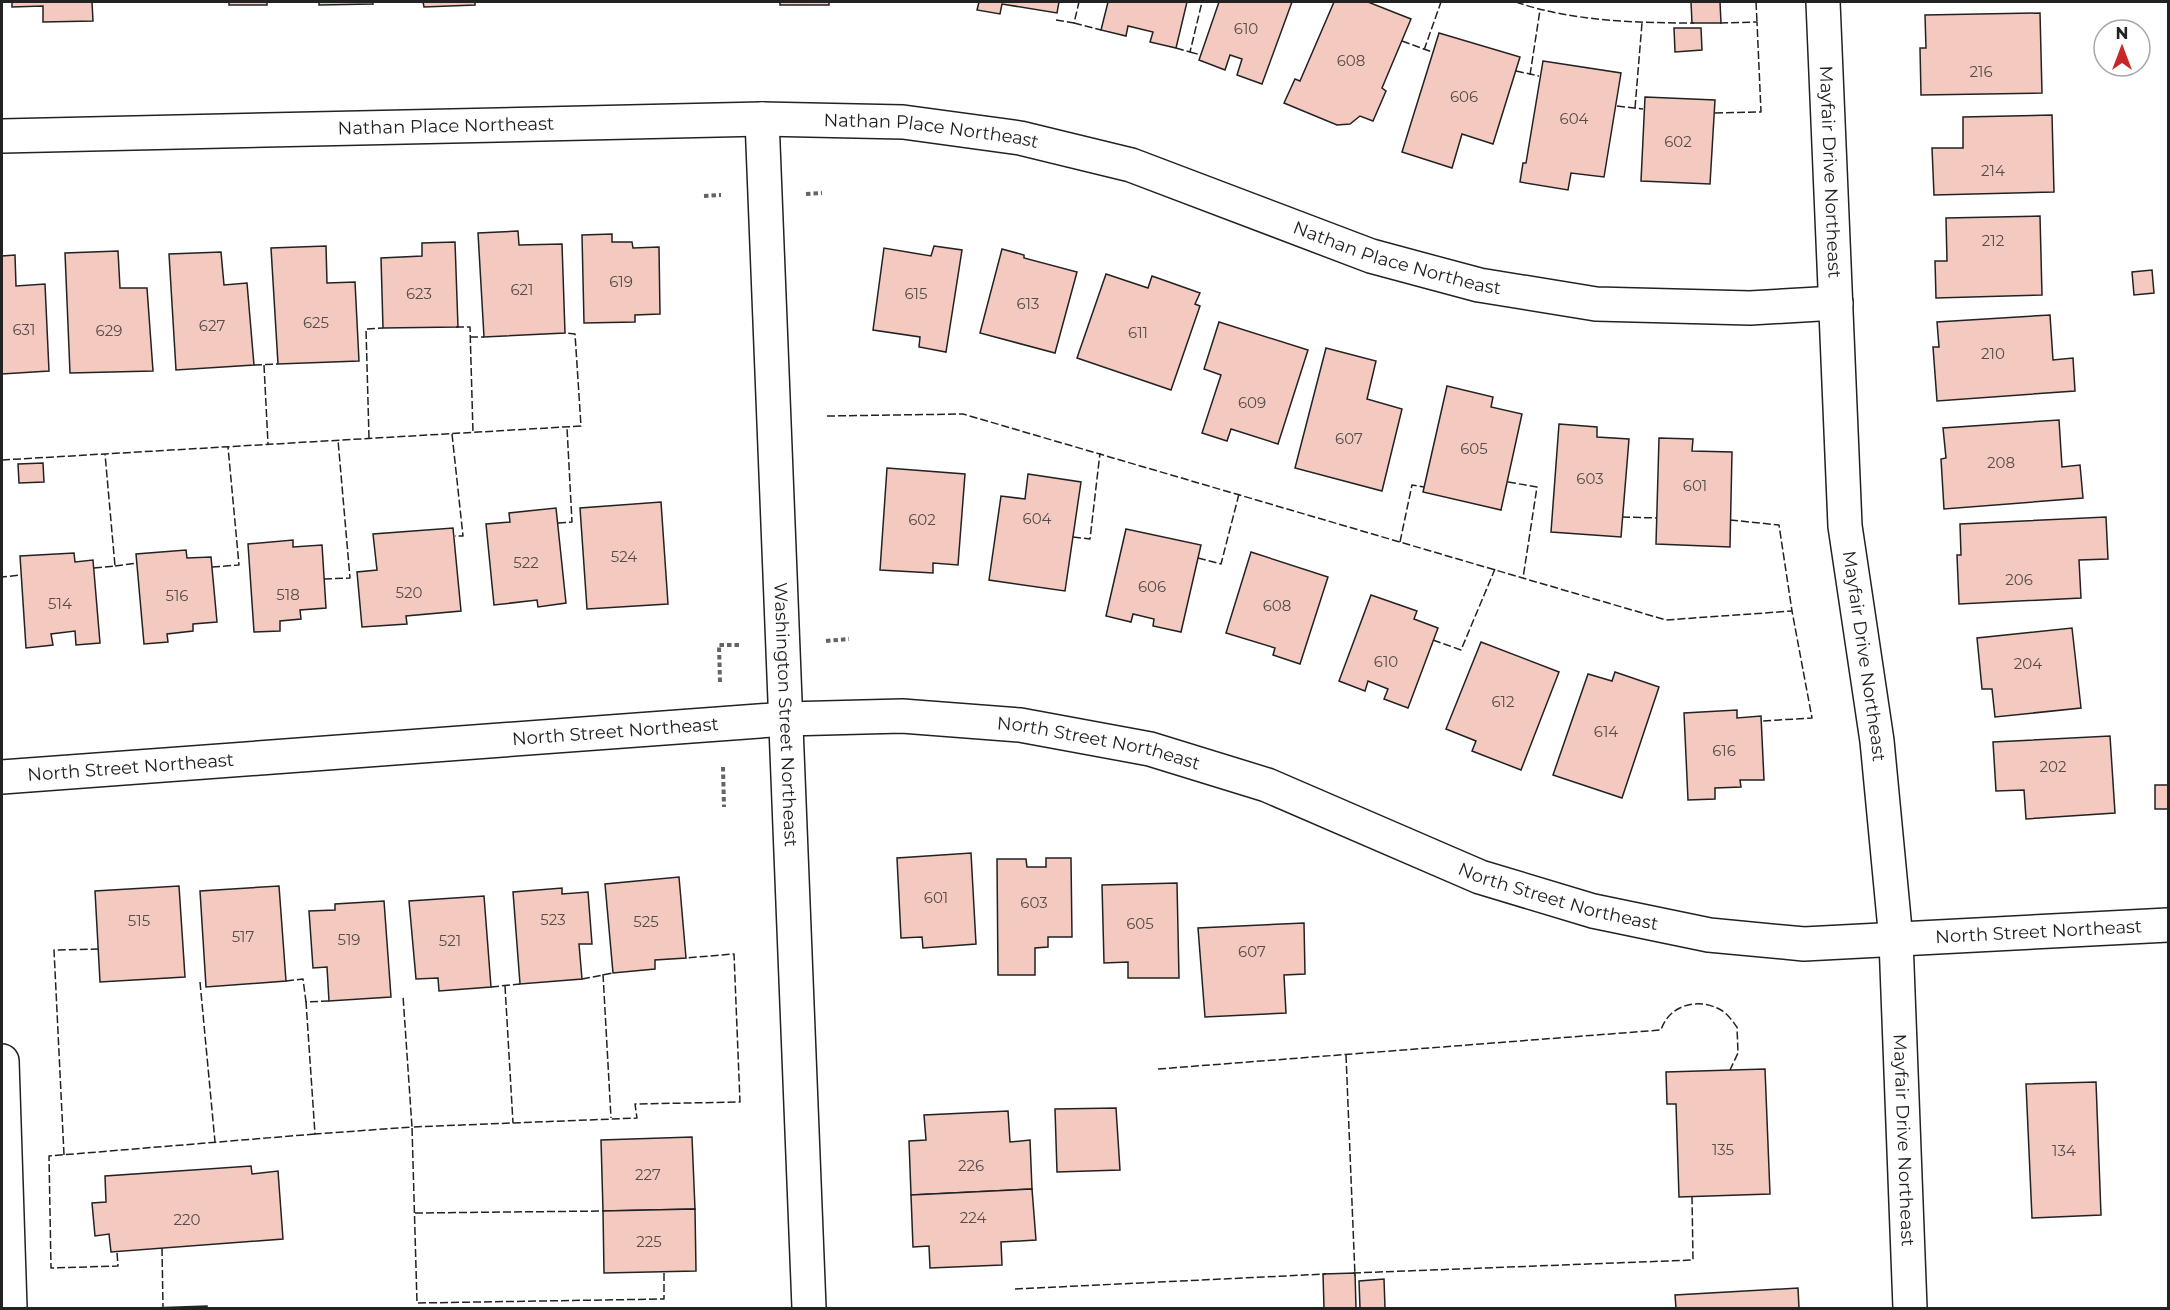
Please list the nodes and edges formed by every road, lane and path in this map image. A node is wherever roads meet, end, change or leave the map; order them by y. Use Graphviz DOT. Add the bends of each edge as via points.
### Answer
graph roads {
  1 [pos="1823,2"];
  2 [pos="762,120"];
  3 [pos="2,136"];
  4 [pos="1836,303"];
  5 [pos="786,719"];
  6 [pos="2,777"];
  7 [pos="2169,926"];
  8 [pos="1896,939"];
  9 [pos="2,1061"];
  10 [pos="10,1308"];
  11 [pos="809,1308"];
  12 [pos="1910,1308"];
  1 -- 4 [label="street, Mayfair Drive Northeast"];
  2 -- 3 [label="street, Nathan Place Northeast"];
  2 -- 4 [label="street, Nathan Place Northeast" via="903,122 1020,138 1131,165 1371,256 1479,285 1596,304 1750,308"];
  2 -- 5 [label="street, Washington Street Northeast"];
  4 -- 8 [label="street, Mayfair Drive Northeast" via="1845,526 1877,741"];
  5 -- 6 [label="street, North Street Northeast"];
  5 -- 8 [label="street, North Street Northeast" via="902,716 1020,725 1150,749 1267,785 1480,877 1593,911 1709,934 1804,944"];
  5 -- 11 [label="street, Washington Street Northeast"];
  7 -- 8 [label="street, North Street Northeast"];
  8 -- 12 [label="street, Mayfair Drive Northeast"];
  9 -- 10 [label="street"];
}
